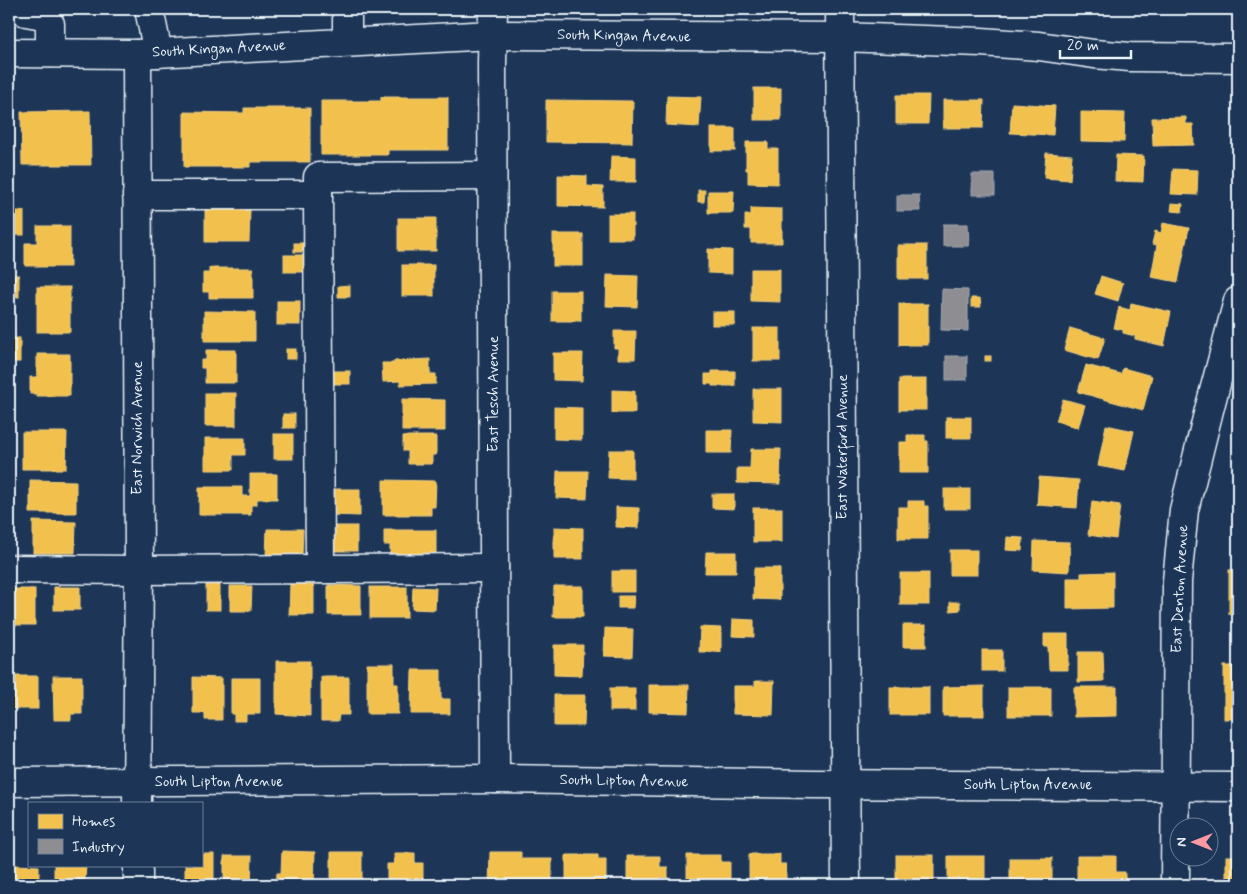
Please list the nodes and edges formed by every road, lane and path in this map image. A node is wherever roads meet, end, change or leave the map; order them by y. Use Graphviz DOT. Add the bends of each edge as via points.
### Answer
graph roads {
  1 [pos="26,9"];
  2 [pos="149,9"];
  3 [pos="347,9"];
  4 [pos="840,9"];
  5 [pos="492,22"];
  6 [pos="840,38"];
  7 [pos="347,42"];
  8 [pos="9,53"];
  9 [pos="50,53"];
  10 [pos="148,53"];
  11 [pos="1238,58"];
  12 [pos="492,176"];
  13 [pos="137,196"];
  14 [pos="318,196"];
  15 [pos="1238,301"];
  16 [pos="494,568"];
  17 [pos="9,569"];
  18 [pos="320,569"];
  19 [pos="139,570"];
  20 [pos="495,779"];
  21 [pos="9,782"];
  22 [pos="846,784"];
  23 [pos="1176,787"];
  24 [pos="1238,787"];
  25 [pos="137,792"];
  26 [pos="138,866"];
  27 [pos="138,885"];
  28 [pos="846,885"];
  29 [pos="1175,885"];
  1 -- 9 [label="street" via="26,12 43,15 50,24"];
  2 -- 10 [label="street, East Norwich Avenue"];
  3 -- 7 [label="street"];
  4 -- 6 [label="street, East Waterford Avenue"];
  5 -- 6 [label="street, South Kingan Avenue"];
  5 -- 7 [label="street, South Kingan Avenue"];
  5 -- 12 [label="street, East Tesch Avenue"];
  6 -- 11 [label="street, South Kingan Avenue" via="981,42 1130,57"];
  6 -- 22 [label="street, East Waterford Avenue"];
  7 -- 10 [label="street, South Kingan Avenue"];
  8 -- 9 [label="street, South Kingan Avenue"];
  9 -- 10 [label="street, South Kingan Avenue"];
  10 -- 13 [label="street, East Norwich Avenue"];
  12 -- 14 [label="street" via="318,177"];
  12 -- 16 [label="street, East Tesch Avenue"];
  13 -- 14 [label="street"];
  13 -- 19 [label="street, East Norwich Avenue"];
  14 -- 18 [label="street"];
  15 -- 23 [label="street, East Denton Avenue" via="1184,510 1178,581"];
  16 -- 18 [label="street"];
  16 -- 20 [label="street, East Tesch Avenue"];
  17 -- 19 [label="street"];
  18 -- 19 [label="street"];
  19 -- 25 [label="street, East Norwich Avenue"];
  20 -- 22 [label="street, South Lipton Avenue"];
  20 -- 25 [label="street, South Lipton Avenue"];
  21 -- 25 [label="street, South Lipton Avenue"];
  22 -- 23 [label="street, South Lipton Avenue"];
  22 -- 28 [label="street, East Waterford Avenue"];
  23 -- 24 [label="street, South Lipton Avenue"];
  23 -- 29 [label="street, East Denton Avenue"];
  26 -- 27 [label="street"];
}
